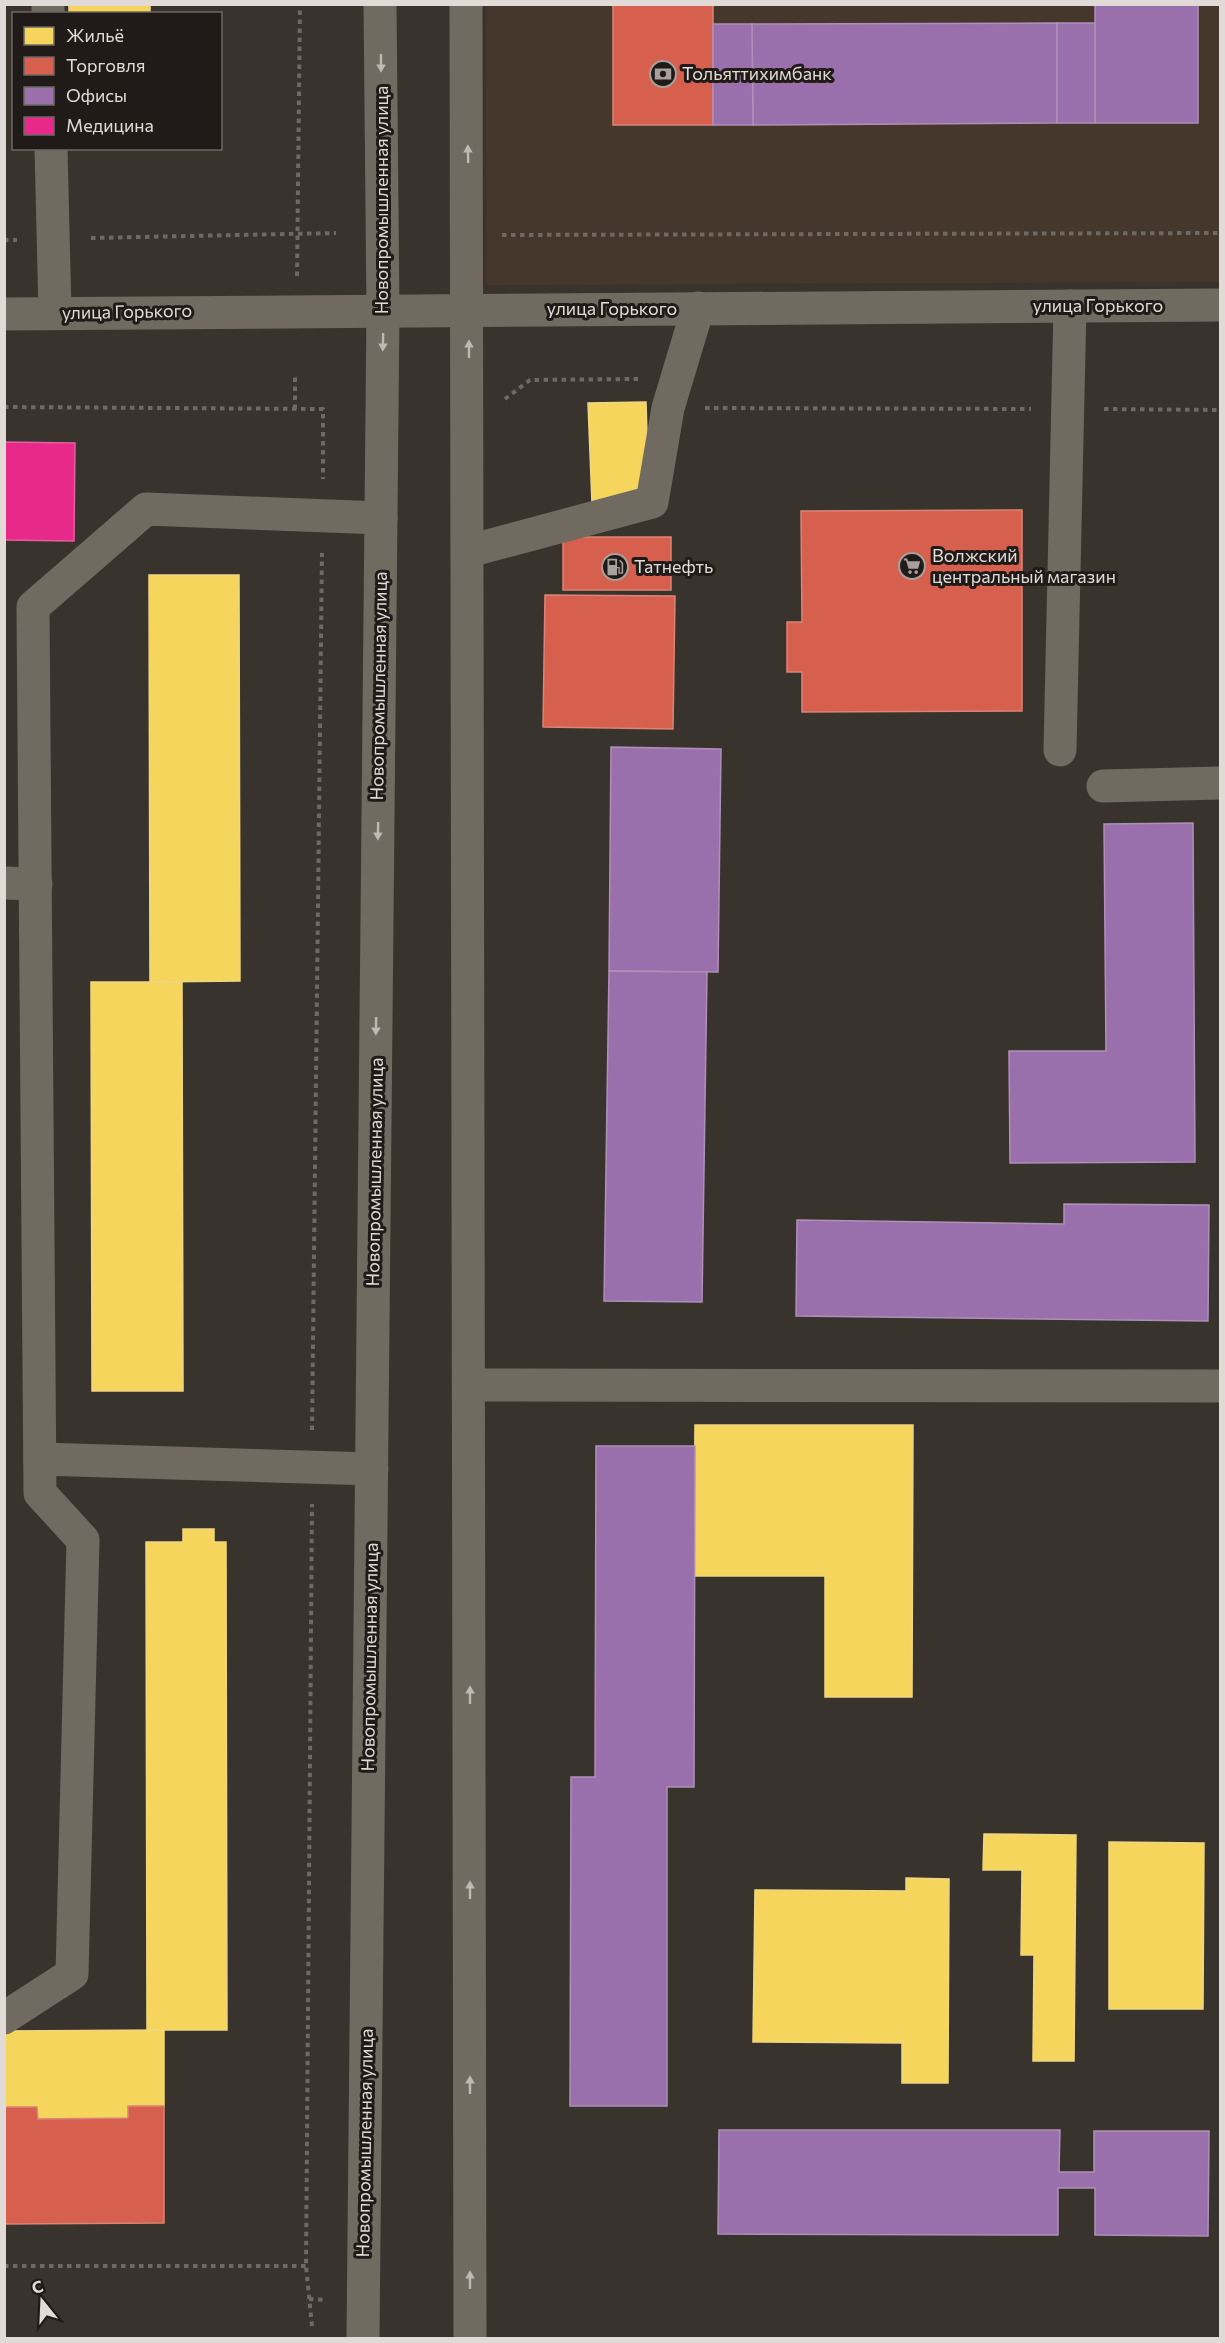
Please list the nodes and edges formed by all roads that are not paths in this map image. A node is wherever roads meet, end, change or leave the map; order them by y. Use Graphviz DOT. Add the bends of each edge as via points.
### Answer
graph roads {
  1 [pos="381,4"];
  2 [pos="466,4"];
  3 [pos="51,150"];
  4 [pos="1221,305"];
  5 [pos="1070,306"];
  6 [pos="698,308"];
  7 [pos="383,310"];
  8 [pos="469,310"];
  9 [pos="55,313"];
  10 [pos="4,314"];
  11 [pos="381,518"];
  12 [pos="469,551"];
  13 [pos="1060,750"];
  14 [pos="1221,783"];
  15 [pos="1103,786"];
  16 [pos="20,884"];
  17 [pos="470,1385"];
  18 [pos="1221,1386"];
  19 [pos="40,1459"];
  20 [pos="372,1469"];
  21 [pos="4,2018"];
  22 [pos="363,2338"];
  23 [pos="470,2338"];
  1 -- 7 [label="main road, Новопромышленная улица, one-way"];
  8 -- 2 [label="main road, one-way"];
  3 -- 9 [label="lane"];
  4 -- 5 [label="main road, улица Горького"];
  5 -- 6 [label="main road, улица Горького"];
  5 -- 13 [label="lane"];
  6 -- 8 [label="main road, улица Горького"];
  6 -- 12 [label="lane" via="672,393 652,502"];
  7 -- 8 [label="main road, улица Горького"];
  7 -- 9 [label="main road, улица Горького"];
  7 -- 11 [label="main road, Новопромышленная улица, one-way"];
  12 -- 8 [label="main road, one-way"];
  9 -- 10 [label="main road, улица Горького"];
  11 -- 16 [label="lane" via="146,509 33,607"];
  11 -- 20 [label="main road, Новопромышленная улица, one-way"];
  12 -- 17 [label="main road"];
  14 -- 15 [label="lane"];
  16 -- 19 [label="lane"];
  17 -- 18 [label="lane"];
  23 -- 17 [label="main road, one-way"];
  19 -- 20 [label="lane"];
  19 -- 21 [label="lane" via="40,1494 83,1540 72,1974"];
  20 -- 22 [label="main road, Новопромышленная улица"];
}
